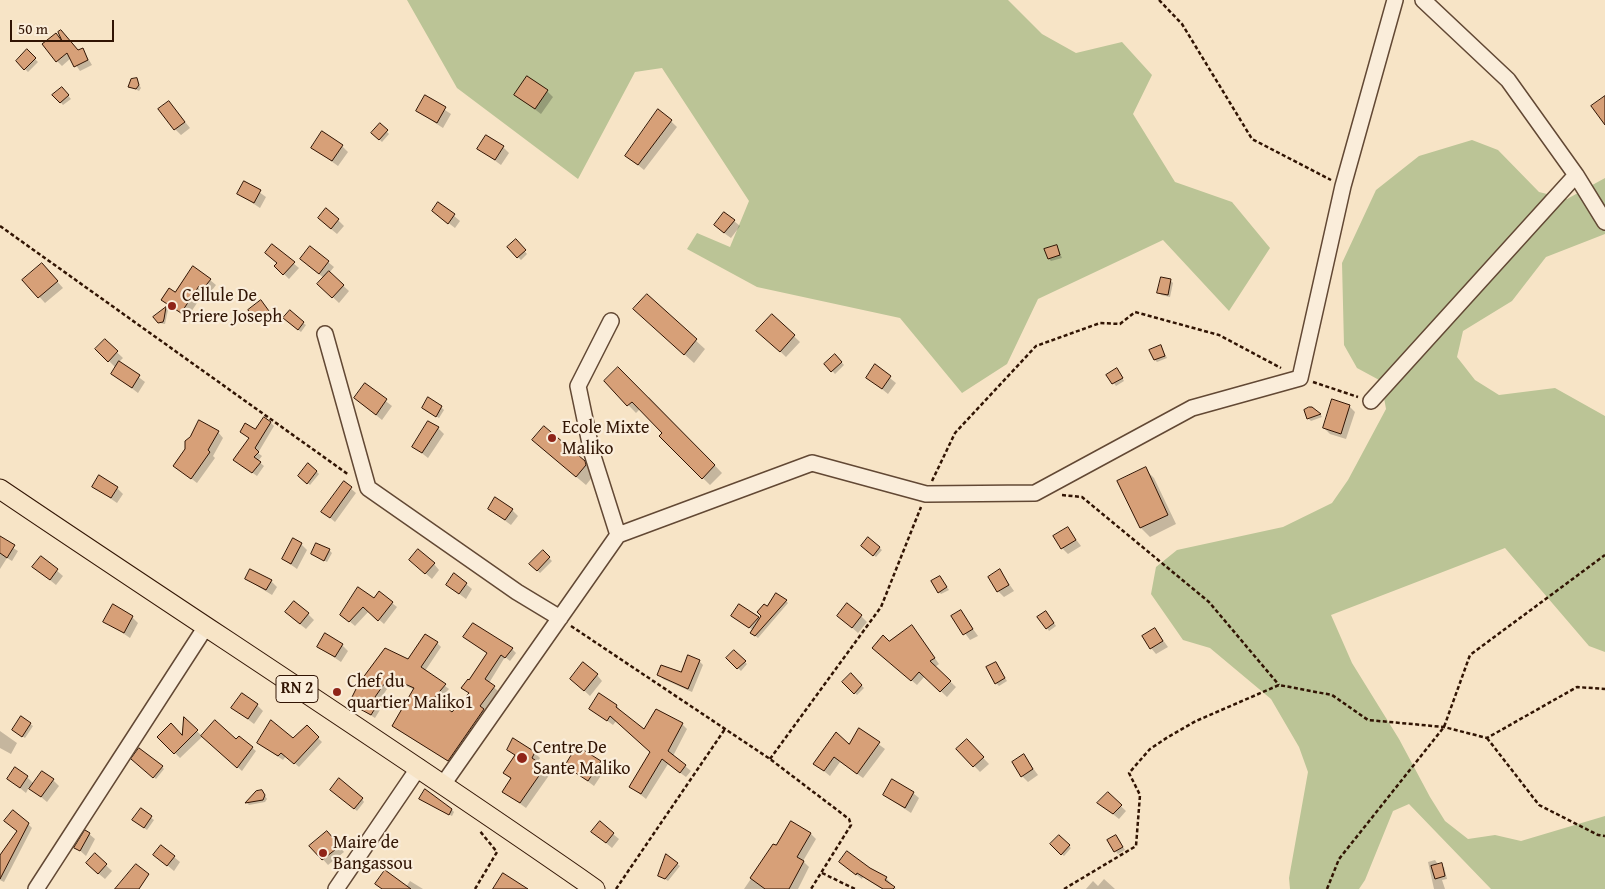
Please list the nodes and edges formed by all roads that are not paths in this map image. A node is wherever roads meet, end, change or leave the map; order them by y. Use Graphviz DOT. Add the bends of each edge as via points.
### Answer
graph roads {
  1 [pos="1395,0"];
  2 [pos="1423,0"];
  3 [pos="1576,175"];
  4 [pos="1605,222"];
  5 [pos="611,321"];
  6 [pos="325,334"];
  7 [pos="1371,401"];
  8 [pos="0,490"];
  9 [pos="618,535"];
  10 [pos="560,618"];
  11 [pos="206,628"];
  12 [pos="419,767"];
  13 [pos="444,783"];
  14 [pos="36,889"];
  15 [pos="336,889"];
  16 [pos="595,889"];
  1 -- 9 [label="street" via="1343,186 1300,378 1192,408 1035,493 926,494 812,463"];
  2 -- 3 [label="street" via="1508,80"];
  3 -- 4 [label="street"];
  3 -- 7 [label="street"];
  5 -- 9 [label="street" via="578,386 592,453"];
  6 -- 10 [label="street" via="368,488"];
  8 -- 11 [label="main road, RN 2"];
  9 -- 10 [label="street"];
  10 -- 13 [label="street"];
  11 -- 12 [label="main road, RN 2"];
  11 -- 14 [label="street"];
  12 -- 13 [label="main road, RN 2"];
  12 -- 15 [label="street"];
  13 -- 16 [label="main road, RN 2"];
}
